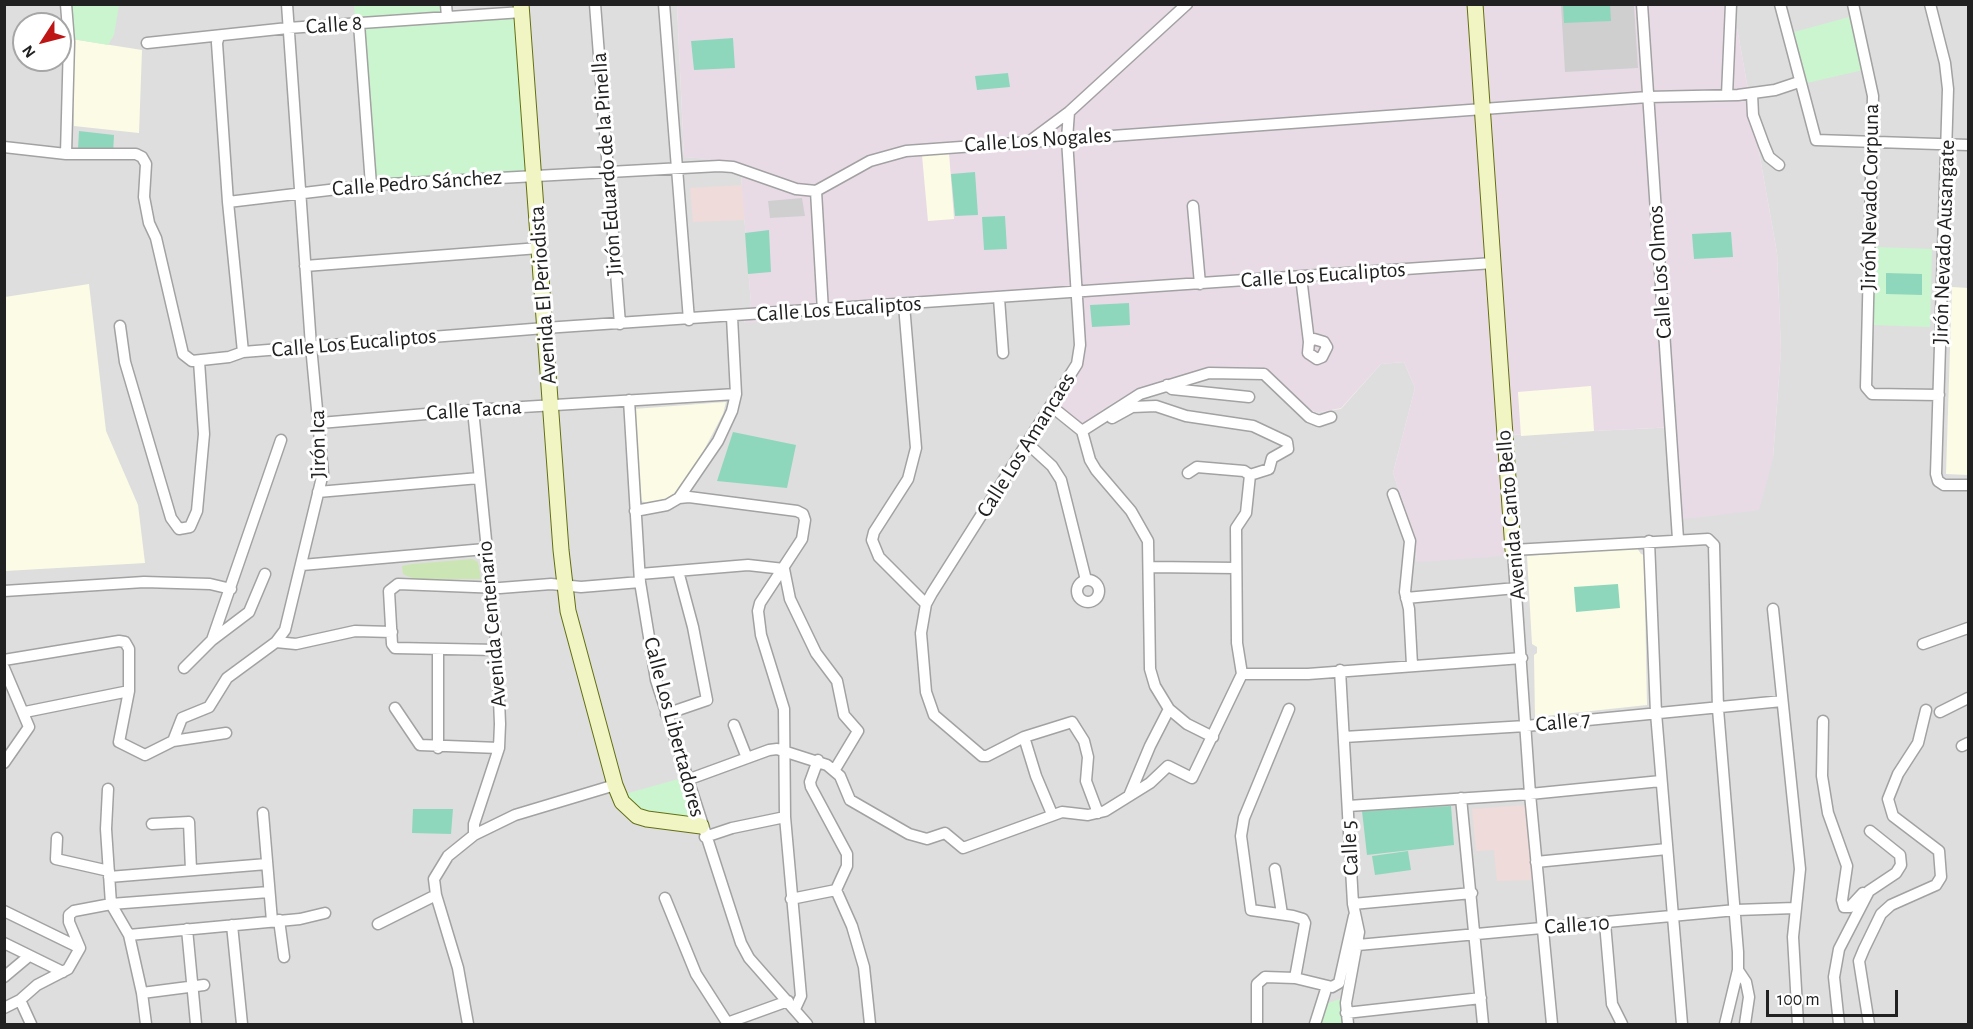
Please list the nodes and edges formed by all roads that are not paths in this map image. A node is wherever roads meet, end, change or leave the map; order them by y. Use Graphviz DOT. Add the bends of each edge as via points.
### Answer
graph roads {
  1 [pos="66,4"];
  2 [pos="286,4"];
  3 [pos="446,4"];
  4 [pos="595,4"];
  5 [pos="664,4"];
  6 [pos="1187,4"];
  7 [pos="1474,4"];
  8 [pos="1642,4"];
  9 [pos="1731,4"];
  10 [pos="1780,4"];
  11 [pos="1853,4"];
  12 [pos="1930,4"];
  13 [pos="521,8"];
  14 [pos="447,17"];
  15 [pos="359,24"];
  16 [pos="288,28"];
  17 [pos="219,36"];
  18 [pos="147,43"];
  19 [pos="1799,82"];
  20 [pos="1752,94"];
  21 [pos="1726,95"];
  22 [pos="1648,97"];
  23 [pos="1483,110"];
  24 [pos="1069,111"];
  25 [pos="1067,138"];
  26 [pos="1030,142"];
  27 [pos="1873,143"];
  28 [pos="1948,145"];
  29 [pos="1968,146"];
  30 [pos="4,147"];
  31 [pos="66,154"];
  32 [pos="1779,165"];
  33 [pos="676,168"];
  34 [pos="607,171"];
  35 [pos="534,175"];
  36 [pos="371,186"];
  37 [pos="816,191"];
  38 [pos="300,195"];
  39 [pos="228,202"];
  40 [pos="1193,206"];
  41 [pos="539,248"];
  42 [pos="1493,263"];
  43 [pos="305,266"];
  44 [pos="1301,277"];
  45 [pos="1200,284"];
  46 [pos="1077,293"];
  47 [pos="999,298"];
  48 [pos="904,305"];
  49 [pos="823,310"];
  50 [pos="732,317"];
  51 [pos="689,320"];
  52 [pos="620,324"];
  53 [pos="120,326"];
  54 [pos="545,328"];
  55 [pos="1310,342"];
  56 [pos="311,346"];
  57 [pos="243,352"];
  58 [pos="1003,353"];
  59 [pos="199,360"];
  60 [pos="1167,385"];
  61 [pos="736,394"];
  62 [pos="1939,395"];
  63 [pos="1249,397"];
  64 [pos="629,400"];
  65 [pos="551,405"];
  66 [pos="1051,406"];
  67 [pos="473,410"];
  68 [pos="1331,417"];
  69 [pos="320,423"];
  70 [pos="1083,434"];
  71 [pos="281,441"];
  72 [pos="1028,444"];
  73 [pos="1188,473"];
  74 [pos="1250,476"];
  75 [pos="479,478"];
  76 [pos="1968,485"];
  77 [pos="318,492"];
  78 [pos="1394,494"];
  79 [pos="679,498"];
  80 [pos="635,511"];
  81 [pos="1678,539"];
  82 [pos="1649,541"];
  83 [pos="485,549"];
  84 [pos="1514,550"];
  85 [pos="302,565"];
  86 [pos="1150,567"];
  87 [pos="1236,568"];
  88 [pos="784,569"];
  89 [pos="678,571"];
  90 [pos="265,574"];
  91 [pos="640,578"];
  92 [pos="1086,580"];
  93 [pos="564,586"];
  94 [pos="490,587"];
  95 [pos="1516,588"];
  96 [pos="231,589"];
  97 [pos="4,591"];
  98 [pos="1406,598"];
  99 [pos="926,604"];
  100 [pos="1773,609"];
  101 [pos="1968,628"];
  102 [pos="392,632"];
  103 [pos="212,640"];
  104 [pos="276,642"];
  105 [pos="1923,644"];
  106 [pos="438,650"];
  107 [pos="497,650"];
  108 [pos="1522,658"];
  109 [pos="4,660"];
  110 [pos="1412,665"];
  111 [pos="4,668"];
  112 [pos="184,668"];
  113 [pos="1340,669"];
  114 [pos="1242,674"];
  115 [pos="129,691"];
  116 [pos="1968,699"];
  117 [pos="1782,701"];
  118 [pos="395,708"];
  119 [pos="1289,709"];
  120 [pos="1718,709"];
  121 [pos="1169,710"];
  122 [pos="1926,710"];
  123 [pos="25,712"];
  124 [pos="1940,712"];
  125 [pos="1656,713"];
  126 [pos="666,714"];
  127 [pos="1823,721"];
  128 [pos="734,725"];
  129 [pos="1526,726"];
  130 [pos="226,733"];
  131 [pos="1024,737"];
  132 [pos="1213,737"];
  133 [pos="1344,737"];
  134 [pos="173,741"];
  135 [pos="16,747"];
  136 [pos="4,748"];
  137 [pos="438,748"];
  138 [pos="499,748"];
  139 [pos="786,752"];
  140 [pos="747,758"];
  141 [pos="818,760"];
  142 [pos="4,763"];
  143 [pos="834,771"];
  144 [pos="687,780"];
  145 [pos="1661,782"];
  146 [pos="615,785"];
  147 [pos="108,789"];
  148 [pos="1530,794"];
  149 [pos="1128,797"];
  150 [pos="1461,798"];
  151 [pos="1347,806"];
  152 [pos="263,813"];
  153 [pos="1098,813"];
  154 [pos="1052,814"];
  155 [pos="785,817"];
  156 [pos="152,824"];
  157 [pos="703,831"];
  158 [pos="1870,831"];
  159 [pos="474,835"];
  160 [pos="57,838"];
  161 [pos="1667,849"];
  162 [pos="1536,862"];
  163 [pos="267,864"];
  164 [pos="1275,869"];
  165 [pos="190,870"];
  166 [pos="109,874"];
  167 [pos="836,890"];
  168 [pos="1869,891"];
  169 [pos="269,892"];
  170 [pos="1472,893"];
  171 [pos="435,895"];
  172 [pos="665,898"];
  173 [pos="791,899"];
  174 [pos="111,904"];
  175 [pos="1795,908"];
  176 [pos="1354,909"];
  177 [pos="1736,910"];
  178 [pos="4,911"];
  179 [pos="325,913"];
  180 [pos="1282,914"];
  181 [pos="1674,916"];
  182 [pos="275,921"];
  183 [pos="1605,923"];
  184 [pos="378,924"];
  185 [pos="232,925"];
  186 [pos="1542,928"];
  187 [pos="187,930"];
  188 [pos="1476,932"];
  189 [pos="129,935"];
  190 [pos="4,943"];
  191 [pos="1358,945"];
  192 [pos="80,948"];
  193 [pos="29,956"];
  194 [pos="284,957"];
  195 [pos="1738,970"];
  196 [pos="63,972"];
  197 [pos="4,977"];
  198 [pos="1295,978"];
  199 [pos="204,985"];
  200 [pos="192,986"];
  201 [pos="1326,986"];
  202 [pos="142,993"];
  203 [pos="1481,998"];
  204 [pos="20,1000"];
  205 [pos="791,1005"];
  206 [pos="4,1008"];
  207 [pos="1347,1019"];
  208 [pos="31,1024"];
  209 [pos="146,1024"];
  210 [pos="196,1024"];
  211 [pos="242,1024"];
  212 [pos="468,1024"];
  213 [pos="728,1024"];
  214 [pos="807,1024"];
  215 [pos="870,1024"];
  216 [pos="1257,1024"];
  217 [pos="1316,1024"];
  218 [pos="1483,1024"];
  219 [pos="1552,1024"];
  220 [pos="1622,1024"];
  221 [pos="1682,1024"];
  222 [pos="1725,1024"];
  223 [pos="1745,1024"];
  224 [pos="1798,1024"];
  225 [pos="1839,1024"];
  226 [pos="1869,1024"];
  1 -- 31 [label="street"];
  2 -- 16 [label="street, Jirón Ica"];
  3 -- 14 [label="street"];
  4 -- 34 [label="street, Jirón Eduardo de la Pinella"];
  5 -- 33 [label="street"];
  6 -- 24 [label="street"];
  7 -- 23 [label="street, Avenida Canto Bello"];
  8 -- 22 [label="street, Calle Los Olmos"];
  9 -- 21 [label="street"];
  10 -- 19 [label="street"];
  11 -- 27 [label="street, Jirón Nevado Corpuna" via="1871,81"];
  12 -- 28 [label="street, Jirón Nevado Ausangate" via="1947,80"];
  13 -- 14 [label="street, Calle 8"];
  13 -- 35 [label="street, Avenida El Periodista"];
  14 -- 15 [label="street, Calle 8"];
  15 -- 16 [label="street, Calle 8"];
  15 -- 36 [label="street"];
  16 -- 17 [label="street, Calle 8"];
  16 -- 38 [label="street, Jirón Ica"];
  17 -- 18 [label="street, Calle 8"];
  17 -- 39 [label="street"];
  19 -- 20 [label="street, Calle Los Nogales"];
  19 -- 27 [label="street" via="1813,136 1820,141"];
  20 -- 21 [label="street, Calle Los Nogales"];
  20 -- 32 [label="street" via="1753,115 1764,145 1769,158"];
  21 -- 22 [label="street, Calle Los Nogales"];
  22 -- 23 [label="street, Calle Los Nogales"];
  22 -- 81 [label="street, Calle Los Olmos"];
  23 -- 25 [label="street, Calle Los Nogales"];
  23 -- 42 [label="street, Avenida Canto Bello"];
  24 -- 25 [label="street, Calle Los Amancaes"];
  24 -- 26 [label="street"];
  25 -- 26 [label="street, Calle Los Nogales"];
  25 -- 46 [label="street, Calle Los Amancaes"];
  26 -- 37 [label="street, Calle Los Nogales" via="888,154"];
  27 -- 28 [label="street"];
  27 -- 62 [label="street, Jirón Nevado Corpuna" via="1866,387 1872,394"];
  28 -- 29 [label="street"];
  28 -- 62 [label="street, Jirón Nevado Ausangate"];
  30 -- 31 [label="street"];
  31 -- 59 [label="street, Calle Los Eucaliptos" via="136,154 146,164 144,197 186,360"];
  33 -- 34 [label="street"];
  33 -- 37 [label="street" via="733,167 790,187"];
  33 -- 51 [label="street"];
  34 -- 35 [label="street, Calle Pedro Sánchez"];
  34 -- 52 [label="street, Jirón Eduardo de la Pinella"];
  35 -- 36 [label="street, Calle Pedro Sánchez"];
  35 -- 41 [label="street, Avenida El Periodista"];
  36 -- 38 [label="street, Calle Pedro Sánchez" via="314,190"];
  37 -- 49 [label="street"];
  38 -- 39 [label="street, Calle Pedro Sánchez"];
  38 -- 43 [label="street, Jirón Ica"];
  39 -- 57 [label="street"];
  40 -- 45 [label="street"];
  41 -- 43 [label="street"];
  41 -- 54 [label="street, Avenida El Periodista"];
  42 -- 44 [label="street, Calle Los Eucaliptos"];
  42 -- 84 [label="street, Avenida Canto Bello"];
  43 -- 56 [label="street, Jirón Ica"];
  44 -- 45 [label="street, Calle Los Eucaliptos"];
  44 -- 55 [label="street"];
  45 -- 46 [label="street, Calle Los Eucaliptos"];
  46 -- 47 [label="street, Calle Los Eucaliptos"];
  46 -- 66 [label="street, Calle Los Amancaes" via="1077,364"];
  47 -- 48 [label="street, Calle Los Eucaliptos"];
  47 -- 58 [label="street"];
  48 -- 49 [label="street, Calle Los Eucaliptos"];
  48 -- 99 [label="street" via="916,447 908,479 872,540 879,557"];
  49 -- 50 [label="street, Calle Los Eucaliptos"];
  50 -- 51 [label="street, Calle Los Eucaliptos"];
  50 -- 61 [label="street"];
  51 -- 52 [label="street, Calle Los Eucaliptos"];
  52 -- 54 [label="street, Calle Los Eucaliptos"];
  53 -- 59 [label="street" via="132,384 171,518 179,530 190,527 197,511 204,434"];
  54 -- 56 [label="street, Calle Los Eucaliptos"];
  54 -- 65 [label="street, Avenida El Periodista"];
  56 -- 57 [label="street, Calle Los Eucaliptos"];
  56 -- 69 [label="street, Jirón Ica"];
  57 -- 59 [label="street, Calle Los Eucaliptos"];
  60 -- 63 [label="street" via="1172,389"];
  60 -- 68 [label="street" via="1209,374 1259,374 1268,377 1309,417 1319,421"];
  60 -- 70 [label="street" via="1127,400"];
  61 -- 64 [label="street, Calle Tacna"];
  61 -- 79 [label="street" via="718,441"];
  62 -- 76 [label="street, Jirón Nevado Ausangate" via="1938,481 1944,485"];
  64 -- 65 [label="street, Calle Tacna"];
  64 -- 80 [label="street, Calle Los Libertadores"];
  65 -- 67 [label="street, Calle Tacna"];
  65 -- 93 [label="street, Avenida El Periodista"];
  66 -- 70 [label="street"];
  66 -- 72 [label="street, Calle Los Amancaes"];
  67 -- 69 [label="street, Calle Tacna"];
  67 -- 75 [label="street, Avenida Centenario"];
  69 -- 77 [label="street, Jirón Ica" via="323,473"];
  70 -- 74 [label="street" via="1144,404 1186,416 1253,426 1287,442 1288,449 1272,458 1269,469"];
  70 -- 86 [label="street" via="1096,470 1141,526 1148,541"];
  71 -- 96 [label="street"];
  72 -- 92 [label="street" via="1061,480"];
  72 -- 99 [label="street, Calle Los Amancaes"];
  73 -- 74 [label="street" via="1197,467 1244,471"];
  74 -- 87 [label="street" via="1246,513 1236,528"];
  75 -- 77 [label="street"];
  75 -- 83 [label="street, Avenida Centenario"];
  77 -- 85 [label="street, Jirón Ica"];
  78 -- 98 [label="street" via="1410,541"];
  79 -- 80 [label="street" via="667,505"];
  79 -- 88 [label="street" via="803,514 802,539"];
  80 -- 91 [label="street, Calle Los Libertadores"];
  81 -- 82 [label="street"];
  81 -- 120 [label="street" via="1712,540"];
  82 -- 84 [label="street"];
  82 -- 125 [label="street"];
  83 -- 85 [label="street"];
  83 -- 94 [label="street, Avenida Centenario"];
  84 -- 95 [label="street, Avenida Canto Bello"];
  85 -- 104 [label="street, Jirón Ica" via="285,630"];
  86 -- 87 [label="street"];
  86 -- 121 [label="street" via="1150,669"];
  87 -- 114 [label="street" via="1237,643"];
  88 -- 89 [label="street" via="748,565"];
  88 -- 139 [label="street" via="758,611 761,635 784,709"];
  88 -- 143 [label="street" via="790,599 816,653 837,681 844,715 858,731"];
  89 -- 91 [label="street"];
  89 -- 126 [label="street" via="707,700"];
  90 -- 103 [label="street" via="249,612"];
  91 -- 93 [label="street"];
  91 -- 126 [label="street, Calle Los Libertadores" via="656,680"];
  93 -- 94 [label="street"];
  93 -- 146 [label="street, Avenida El Periodista"];
  94 -- 102 [label="street" via="398,584 389,591"];
  94 -- 107 [label="street, Avenida Centenario"];
  95 -- 98 [label="street"];
  95 -- 108 [label="street, Avenida Canto Bello"];
  96 -- 97 [label="street" via="210,584 144,582"];
  96 -- 103 [label="street"];
  98 -- 110 [label="street"];
  99 -- 131 [label="street, Calle Los Amancaes" via="921,633 926,692 934,715 982,756"];
  100 -- 117 [label="street"];
  101 -- 105 [label="street"];
  102 -- 104 [label="street" via="355,631 296,644"];
  102 -- 106 [label="street" via="395,648"];
  103 -- 112 [label="street"];
  104 -- 134 [label="street, Jirón Ica" via="227,678 209,707 182,718"];
  106 -- 107 [label="street"];
  106 -- 137 [label="street"];
  107 -- 138 [label="street, Avenida Centenario"];
  108 -- 110 [label="street"];
  108 -- 129 [label="street, Avenida Canto Bello"];
  109 -- 115 [label="street" via="125,642 129,649"];
  110 -- 113 [label="street"];
  111 -- 123 [label="street"];
  113 -- 114 [label="street" via="1308,674"];
  113 -- 133 [label="street, Calle 5"];
  114 -- 132 [label="street"];
  115 -- 123 [label="street"];
  115 -- 134 [label="street" via="118,742 145,755"];
  116 -- 124 [label="street"];
  117 -- 120 [label="street, Calle 7"];
  117 -- 175 [label="street" via="1799,850"];
  118 -- 137 [label="street" via="417,743"];
  119 -- 180 [label="street" via="1244,819 1241,836 1248,906 1256,913"];
  120 -- 125 [label="street, Calle 7"];
  120 -- 177 [label="street"];
  121 -- 132 [label="street"];
  121 -- 149 [label="street"];
  122 -- 226 [label="street" via="1918,744 1898,774 1888,799 1893,816 1939,851 1941,877 1936,885 1891,905 1881,915 1864,949 1859,961"];
  123 -- 135 [label="street" via="28,727"];
  125 -- 129 [label="street, Calle 7"];
  125 -- 145 [label="street"];
  126 -- 144 [label="street, Calle Los Libertadores"];
  127 -- 168 [label="street" via="1822,776 1847,866 1844,907 1850,907"];
  128 -- 140 [label="street"];
  129 -- 133 [label="street, Calle 7"];
  129 -- 148 [label="street, Avenida Canto Bello"];
  130 -- 134 [label="street"];
  131 -- 153 [label="street" via="1072,722 1084,741 1088,757 1086,781"];
  131 -- 154 [label="street"];
  132 -- 149 [label="street" via="1192,778 1168,766"];
  133 -- 151 [label="street, Calle 5"];
  135 -- 136 [label="street"];
  135 -- 142 [label="street"];
  137 -- 138 [label="street"];
  138 -- 159 [label="street, Avenida Centenario" via="474,824"];
  139 -- 140 [label="street" via="769,750"];
  139 -- 141 [label="street"];
  139 -- 155 [label="street"];
  140 -- 144 [label="street"];
  141 -- 143 [label="street"];
  141 -- 167 [label="street" via="811,787 848,860"];
  143 -- 154 [label="street" via="856,805 921,838 948,834 963,848"];
  144 -- 157 [label="street, Calle Los Libertadores"];
  145 -- 148 [label="street"];
  145 -- 161 [label="street"];
  146 -- 157 [label="street, Avenida El Periodista" via="622,802 637,816"];
  146 -- 159 [label="street" via="515,815"];
  147 -- 166 [label="street"];
  148 -- 150 [label="street"];
  148 -- 162 [label="street, Avenida Canto Bello"];
  149 -- 153 [label="street"];
  150 -- 151 [label="street"];
  150 -- 170 [label="street"];
  151 -- 176 [label="street, Calle 5"];
  152 -- 163 [label="street"];
  153 -- 154 [label="street"];
  155 -- 157 [label="street"];
  155 -- 173 [label="street"];
  156 -- 165 [label="street" via="189,822"];
  157 -- 205 [label="street, Calle Los Libertadores" via="741,943 749,958"];
  158 -- 168 [label="street" via="1902,860 1896,873"];
  159 -- 171 [label="street" via="448,856 434,879"];
  160 -- 166 [label="street" via="56,859"];
  161 -- 162 [label="street"];
  161 -- 181 [label="street"];
  162 -- 186 [label="street, Avenida Canto Bello"];
  163 -- 165 [label="street"];
  163 -- 169 [label="street"];
  164 -- 180 [label="street"];
  165 -- 166 [label="street"];
  166 -- 174 [label="street"];
  167 -- 173 [label="street"];
  167 -- 215 [label="street" via="862,961"];
  168 -- 225 [label="street" via="1839,949 1834,978"];
  169 -- 174 [label="street"];
  169 -- 182 [label="street"];
  170 -- 176 [label="street"];
  170 -- 188 [label="street"];
  171 -- 184 [label="street"];
  171 -- 212 [label="street" via="458,968"];
  172 -- 213 [label="street" via="696,974"];
  173 -- 205 [label="street" via="801,996"];
  174 -- 189 [label="street"];
  174 -- 192 [label="street" via="69,915"];
  175 -- 177 [label="street, Calle 10"];
  175 -- 224 [label="street" via="1793,968"];
  176 -- 191 [label="street, Calle 5"];
  176 -- 201 [label="street" via="1339,983"];
  177 -- 181 [label="street, Calle 10"];
  177 -- 195 [label="street"];
  178 -- 192 [label="street"];
  179 -- 182 [label="street"];
  180 -- 198 [label="street" via="1305,923"];
  181 -- 183 [label="street, Calle 10"];
  181 -- 221 [label="street"];
  182 -- 185 [label="street"];
  182 -- 194 [label="street"];
  183 -- 186 [label="street, Calle 10"];
  183 -- 220 [label="street" via="1612,1004"];
  185 -- 187 [label="street"];
  185 -- 211 [label="street"];
  186 -- 188 [label="street, Calle 10"];
  186 -- 219 [label="street, Avenida Canto Bello"];
  187 -- 189 [label="street"];
  187 -- 200 [label="street"];
  188 -- 191 [label="street, Calle 10"];
  188 -- 203 [label="street"];
  189 -- 202 [label="street"];
  190 -- 193 [label="street"];
  191 -- 207 [label="street, Calle 5"];
  192 -- 196 [label="street"];
  193 -- 196 [label="street"];
  193 -- 197 [label="street"];
  195 -- 222 [label="street"];
  195 -- 223 [label="street" via="1749,997"];
  196 -- 204 [label="street" via="37,985"];
  198 -- 201 [label="street"];
  198 -- 216 [label="street" via="1260,979"];
  199 -- 200 [label="street"];
  200 -- 202 [label="street"];
  200 -- 210 [label="street"];
  201 -- 217 [label="street"];
  202 -- 209 [label="street"];
  203 -- 207 [label="street"];
  203 -- 218 [label="street"];
  204 -- 206 [label="street"];
  204 -- 208 [label="street"];
  205 -- 213 [label="street"];
  205 -- 214 [label="street, Calle Los Libertadores"];
}
